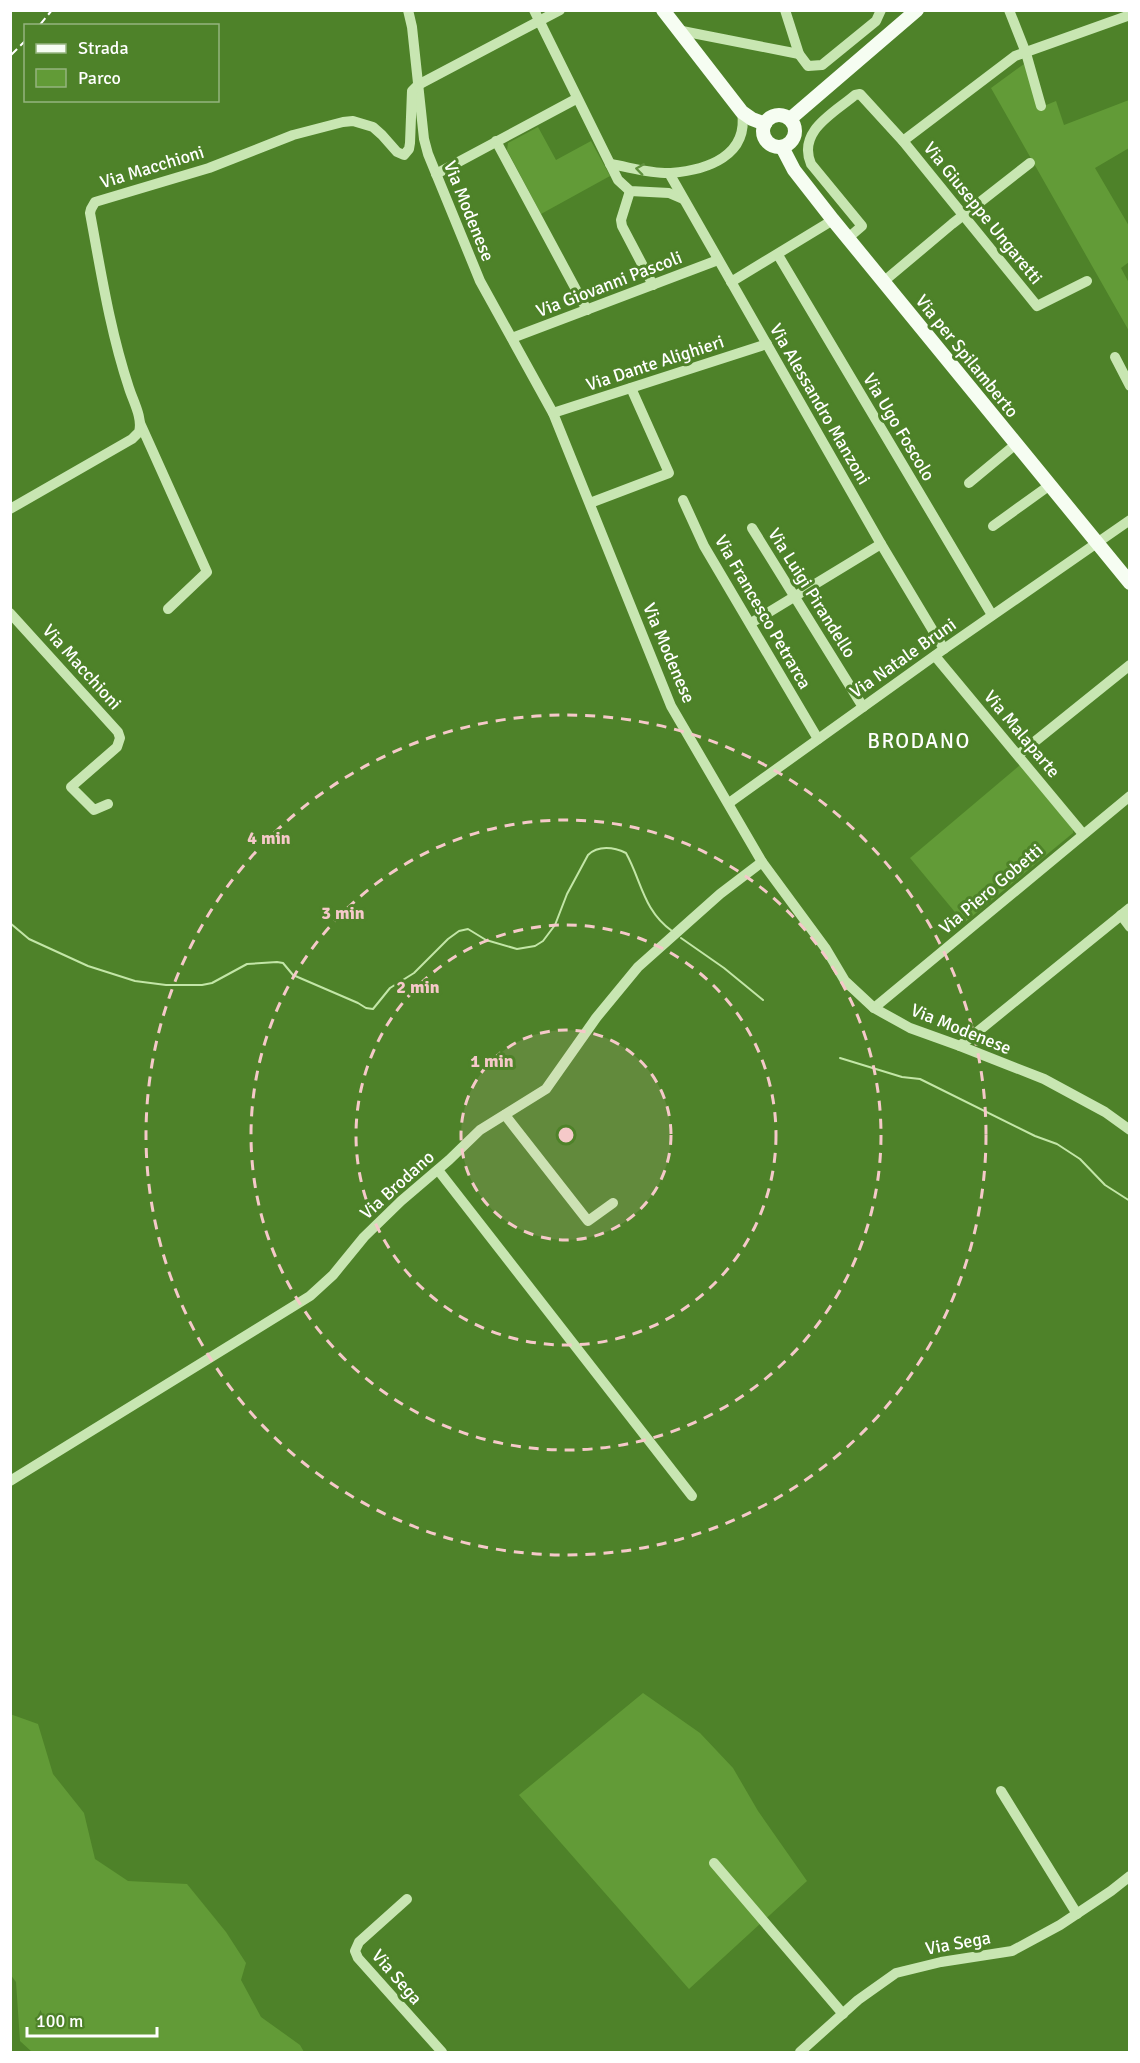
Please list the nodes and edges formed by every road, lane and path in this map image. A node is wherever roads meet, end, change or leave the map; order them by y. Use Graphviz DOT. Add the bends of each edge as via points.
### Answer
graph roads {
  1 [pos="408,10"];
  2 [pos="534,10"];
  3 [pos="560,10"];
  4 [pos="663,10"];
  5 [pos="785,10"];
  6 [pos="881,10"];
  7 [pos="917,10"];
  8 [pos="1009,10"];
  9 [pos="1130,15"];
  10 [pos="540,22"];
  11 [pos="677,30"];
  12 [pos="1026,53"];
  13 [pos="799,54"];
  14 [pos="418,85"];
  15 [pos="576,99"];
  16 [pos="1041,106"];
  17 [pos="742,112"];
  18 [pos="790,119"];
  19 [pos="765,124"];
  20 [pos="496,141"];
  21 [pos="903,141"];
  22 [pos="782,147"];
  23 [pos="610,164"];
  24 [pos="1030,164"];
  25 [pos="669,173"];
  26 [pos="436,174"];
  27 [pos="630,191"];
  28 [pos="684,200"];
  29 [pos="964,215"];
  30 [pos="833,220"];
  31 [pos="848,238"];
  32 [pos="778,255"];
  33 [pos="718,260"];
  34 [pos="1087,281"];
  35 [pos="731,282"];
  36 [pos="883,282"];
  37 [pos="653,285"];
  38 [pos="586,310"];
  39 [pos="512,338"];
  40 [pos="767,344"];
  41 [pos="1115,357"];
  42 [pos="1130,386"];
  43 [pos="631,388"];
  44 [pos="553,412"];
  45 [pos="140,422"];
  46 [pos="1016,444"];
  47 [pos="969,483"];
  48 [pos="1050,485"];
  49 [pos="683,500"];
  50 [pos="590,503"];
  51 [pos="10,509"];
  52 [pos="1130,520"];
  53 [pos="993,526"];
  54 [pos="752,528"];
  55 [pos="1097,543"];
  56 [pos="881,544"];
  57 [pos="1130,583"];
  58 [pos="795,596"];
  59 [pos="168,609"];
  60 [pos="10,613"];
  61 [pos="992,615"];
  62 [pos="751,623"];
  63 [pos="940,653"];
  64 [pos="1130,665"];
  65 [pos="863,707"];
  66 [pos="819,739"];
  67 [pos="1018,755"];
  68 [pos="1130,796"];
  69 [pos="729,803"];
  70 [pos="108,804"];
  71 [pos="1083,834"];
  72 [pos="762,862"];
  73 [pos="1125,912"];
  74 [pos="1130,927"];
  75 [pos="874,1008"];
  76 [pos="960,1046"];
  77 [pos="505,1116"];
  78 [pos="1130,1130"];
  79 [pos="438,1170"];
  80 [pos="613,1203"];
  81 [pos="10,1481"];
  82 [pos="692,1496"];
  83 [pos="1001,1791"];
  84 [pos="714,1863"];
  85 [pos="1130,1876"];
  86 [pos="407,1899"];
  87 [pos="1077,1914"];
  88 [pos="843,2014"];
  89 [pos="442,2052"];
  90 [pos="801,2052"];
  1 -- 14 [label="street, Via Modenese"];
  2 -- 10 [label="street"];
  3 -- 10 [label="street"];
  4 -- 11 [label="main road"];
  5 -- 13 [label="street"];
  6 -- 13 [label="street" via="876,21 822,65 808,66"];
  7 -- 18 [label="main road"];
  8 -- 12 [label="street"];
  9 -- 12 [label="street, Via Giuseppe Ungaretti"];
  10 -- 14 [label="street"];
  10 -- 15 [label="street"];
  11 -- 13 [label="street"];
  11 -- 17 [label="main road"];
  12 -- 16 [label="street"];
  12 -- 21 [label="street, Via Giuseppe Ungaretti" via="1008,60"];
  14 -- 26 [label="street, Via Modenese" via="424,139"];
  14 -- 45 [label="street, Via Macchioni" via="412,91 409,149 404,154 397,153 373,127 343,122 293,135 209,168 92,205 90,213 115,343"];
  15 -- 20 [label="street"];
  15 -- 23 [label="street"];
  17 -- 19 [label="main road"];
  17 -- 25 [label="street" via="744,125 735,146 726,155 710,165"];
  18 -- 19 [label="main road" via="776,115"];
  18 -- 22 [label="main road" via="795,135"];
  19 -- 22 [label="main road, Via per Spilamberto" via="763,134 768,143"];
  20 -- 26 [label="street"];
  20 -- 38 [label="street"];
  21 -- 29 [label="street, Via Giuseppe Ungaretti"];
  21 -- 31 [label="street, Via Giuseppe Ungaretti" via="861,94 855,95 809,138 807,151 812,164 862,226"];
  22 -- 30 [label="main road, Via per Spilamberto" via="794,170"];
  25 -- 23 [label="street, one-way"];
  23 -- 27 [label="street" via="618,180"];
  24 -- 29 [label="street"];
  25 -- 28 [label="street, Via Alessandro Manzoni"];
  26 -- 39 [label="street, Via Modenese" via="480,281"];
  27 -- 28 [label="street" via="669,193"];
  27 -- 37 [label="street" via="622,226"];
  28 -- 33 [label="street, Via Alessandro Manzoni"];
  29 -- 34 [label="street, Via Giuseppe Ungaretti" via="1037,306"];
  29 -- 36 [label="street"];
  30 -- 31 [label="main road, Via per Spilamberto"];
  30 -- 32 [label="street"];
  31 -- 36 [label="main road, Via per Spilamberto"];
  32 -- 35 [label="street"];
  32 -- 61 [label="street, Via Ugo Foscolo"];
  33 -- 35 [label="street, Via Alessandro Manzoni"];
  33 -- 37 [label="street, Via Giovanni Pascoli"];
  35 -- 40 [label="street, Via Alessandro Manzoni"];
  36 -- 46 [label="main road, Via per Spilamberto"];
  37 -- 38 [label="street, Via Giovanni Pascoli"];
  38 -- 39 [label="street, Via Giovanni Pascoli"];
  39 -- 44 [label="street, Via Modenese"];
  40 -- 43 [label="street, Via Dante Alighieri"];
  40 -- 56 [label="street, Via Alessandro Manzoni"];
  41 -- 42 [label="street"];
  43 -- 44 [label="street, Via Dante Alighieri"];
  43 -- 50 [label="street" via="669,473"];
  44 -- 50 [label="street, Via Modenese"];
  45 -- 51 [label="street" via="139,432 132,439"];
  45 -- 59 [label="street" via="207,572"];
  46 -- 47 [label="street"];
  46 -- 48 [label="main road, Via per Spilamberto"];
  48 -- 53 [label="street"];
  48 -- 55 [label="main road, Via per Spilamberto"];
  49 -- 62 [label="street, Via Francesco Petrarca" via="704,546"];
  50 -- 69 [label="street, Via Modenese" via="671,706"];
  52 -- 55 [label="street, Via Natale Bruni"];
  54 -- 58 [label="street, Via Luigi Pirandello"];
  55 -- 57 [label="main road, Via per Spilamberto"];
  55 -- 61 [label="street, Via Natale Bruni"];
  56 -- 58 [label="street"];
  56 -- 63 [label="street, Via Alessandro Manzoni"];
  58 -- 62 [label="street"];
  58 -- 65 [label="street, Via Luigi Pirandello"];
  60 -- 70 [label="street, Via Macchioni" via="118,732 117,747 71,787 94,810"];
  61 -- 63 [label="street, Via Natale Bruni"];
  62 -- 66 [label="street, Via Francesco Petrarca"];
  63 -- 65 [label="street, Via Natale Bruni"];
  63 -- 67 [label="street, Via Malaparte"];
  64 -- 67 [label="street"];
  65 -- 66 [label="street, Via Natale Bruni"];
  66 -- 69 [label="street, Via Natale Bruni"];
  67 -- 71 [label="street, Via Malaparte"];
  68 -- 71 [label="street, Via Piero Gobetti"];
  69 -- 72 [label="street, Via Modenese"];
  71 -- 75 [label="street, Via Piero Gobetti"];
  72 -- 75 [label="street, Via Modenese" via="845,981"];
  72 -- 77 [label="street, Via Brodano" via="638,967 546,1089"];
  73 -- 74 [label="street"];
  73 -- 76 [label="street"];
  75 -- 76 [label="street, Via Modenese" via="910,1028"];
  76 -- 78 [label="street, Via Modenese" via="1044,1079"];
  77 -- 79 [label="street, Via Brodano" via="480,1130"];
  77 -- 80 [label="street" via="588,1221"];
  79 -- 81 [label="street, Via Brodano" via="364,1237 310,1296"];
  79 -- 82 [label="street"];
  83 -- 87 [label="street"];
  84 -- 88 [label="street"];
  85 -- 87 [label="street, Via Sega"];
  86 -- 89 [label="street, Via Sega" via="359,1942 355,1951"];
  87 -- 88 [label="street, Via Sega" via="1012,1951 896,1973"];
  88 -- 90 [label="street, Via Sega"];
}
